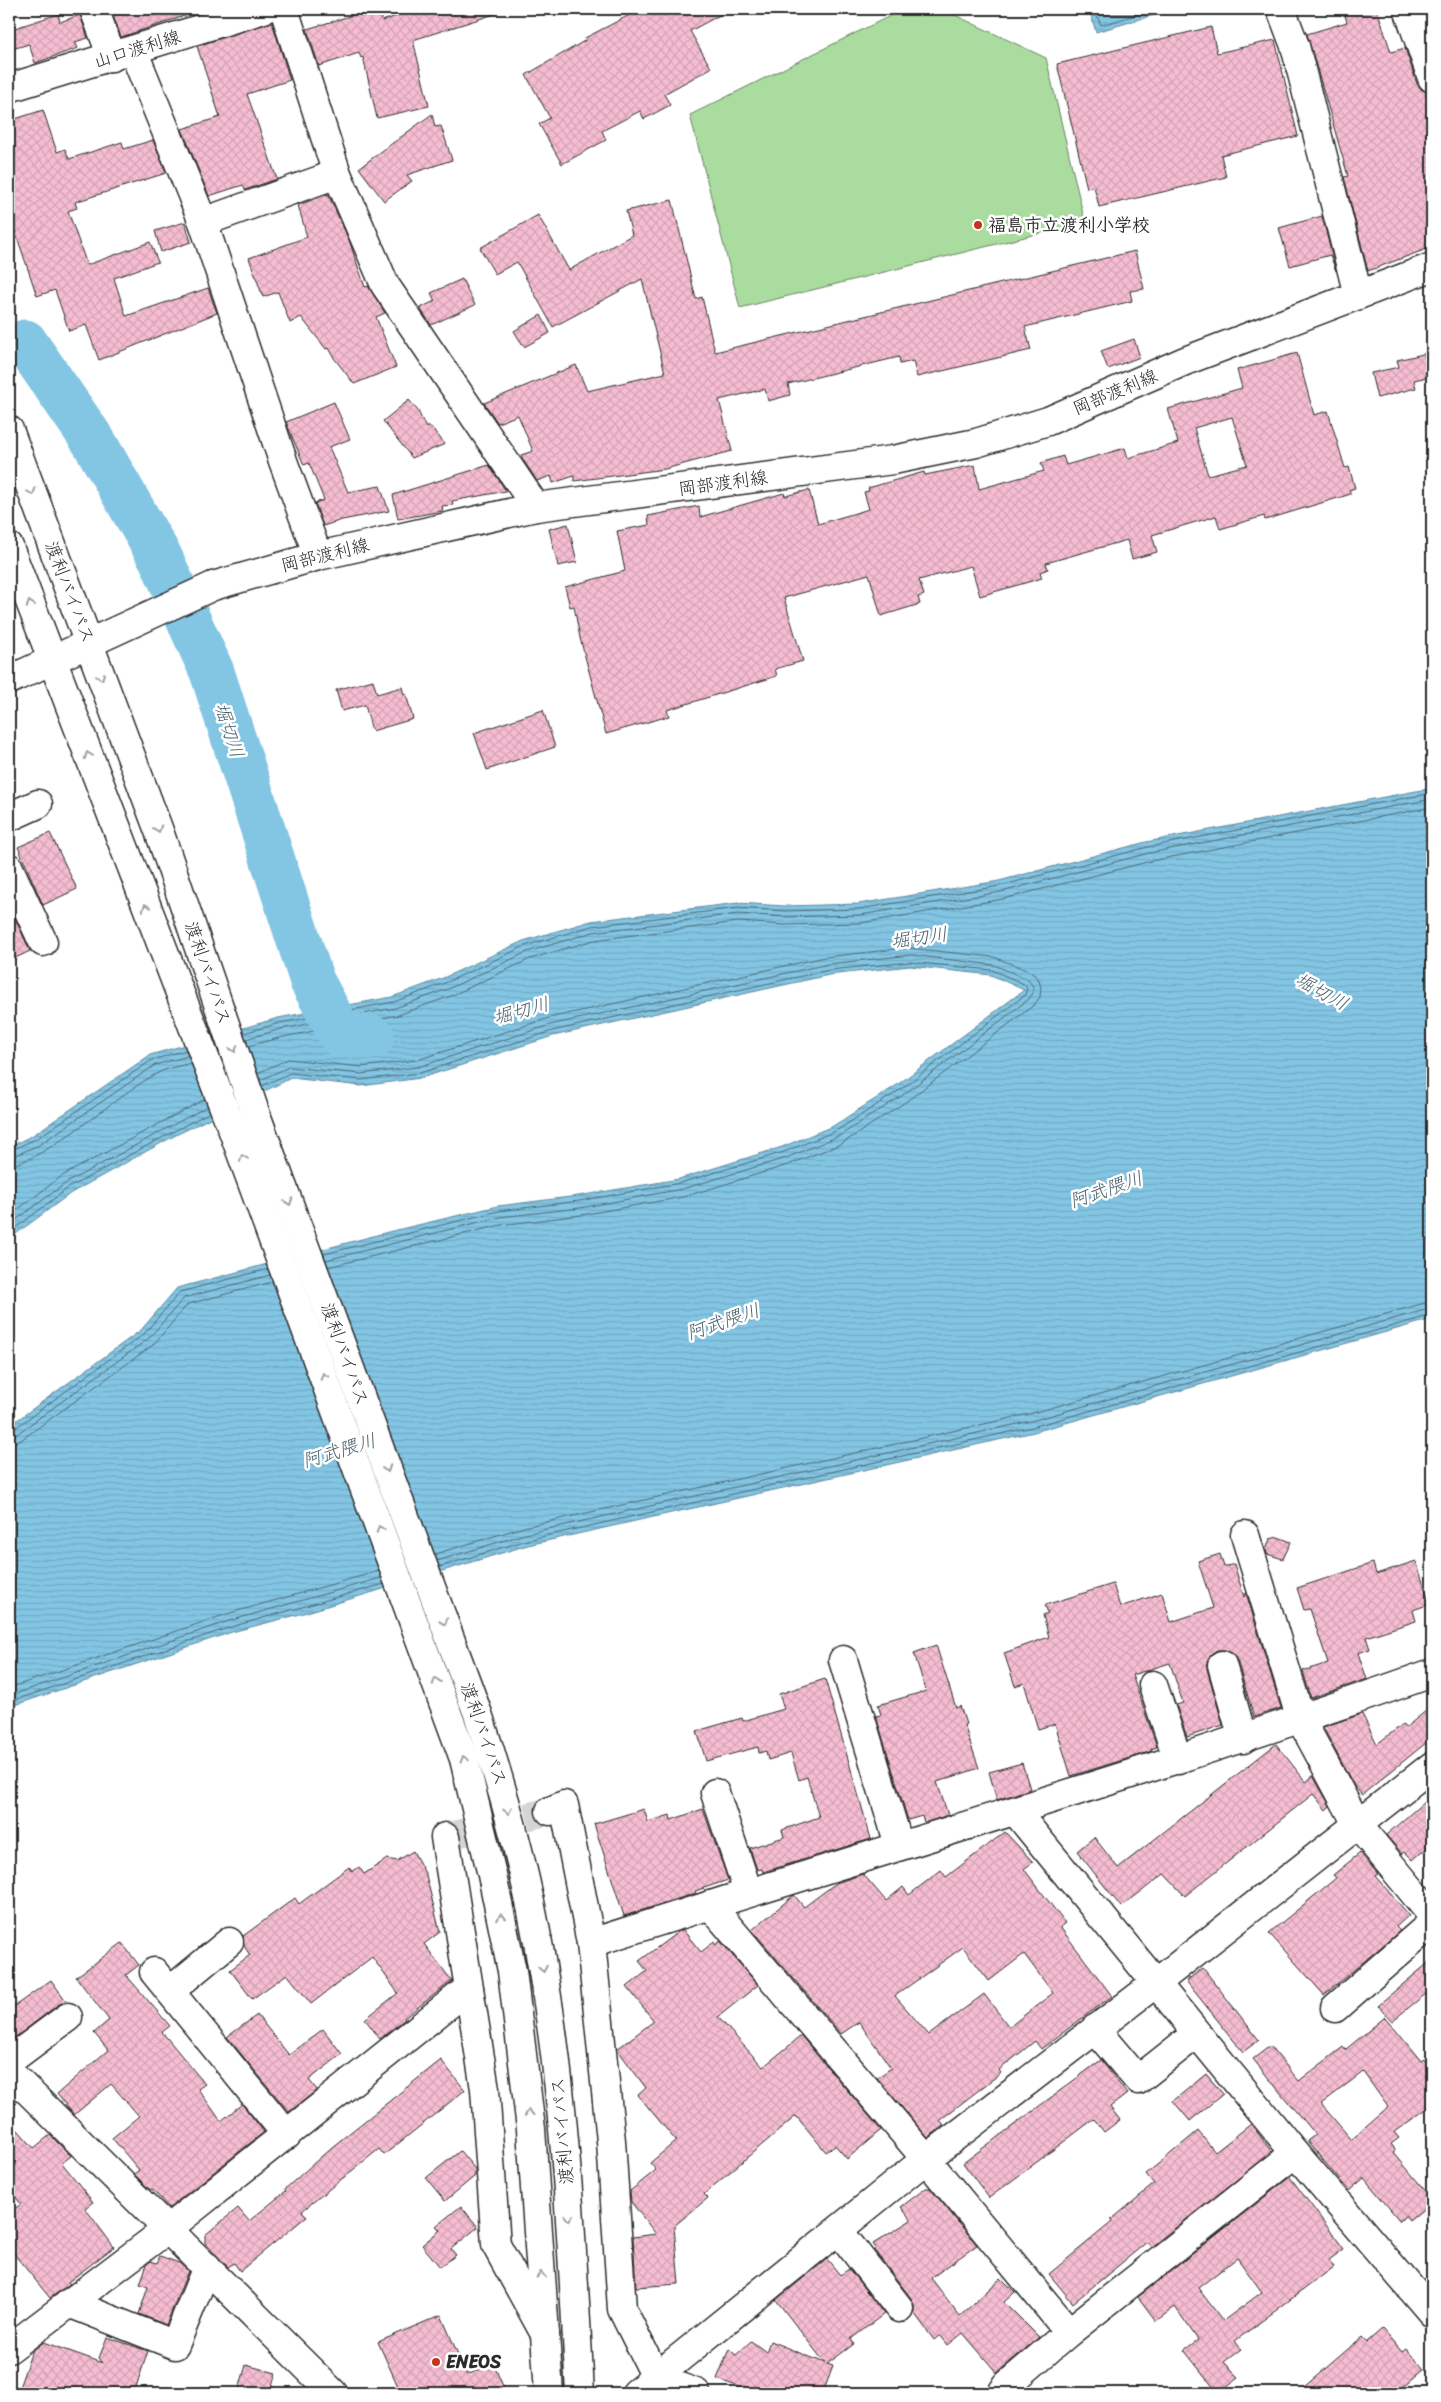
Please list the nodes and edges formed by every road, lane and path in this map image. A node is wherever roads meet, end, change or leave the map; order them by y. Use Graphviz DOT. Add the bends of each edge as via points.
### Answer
graph roads {
  1 [pos="94,9"];
  2 [pos="264,9"];
  3 [pos="284,9"];
  4 [pos="1281,9"];
  5 [pos="1408,9"];
  6 [pos="122,54"];
  7 [pos="1432,78"];
  8 [pos="9,88"];
  9 [pos="337,174"];
  10 [pos="203,222"];
  11 [pos="1432,268"];
  12 [pos="1358,295"];
  13 [pos="9,430"];
  14 [pos="536,507"];
  15 [pos="9,547"];
  16 [pos="318,556"];
  17 [pos="89,643"];
  18 [pos="51,660"];
  19 [pos="9,680"];
  20 [pos="38,804"];
  21 [pos="9,817"];
  22 [pos="9,868"];
  23 [pos="43,942"];
  24 [pos="1245,1535"];
  25 [pos="843,1660"];
  26 [pos="1222,1665"];
  27 [pos="1432,1673"];
  28 [pos="1154,1685"];
  29 [pos="1301,1720"];
  30 [pos="1243,1739"];
  31 [pos="1178,1760"];
  32 [pos="1432,1766"];
  33 [pos="715,1793"];
  34 [pos="550,1811"];
  35 [pos="1016,1812"];
  36 [pos="1357,1824"];
  37 [pos="445,1838"];
  38 [pos="899,1845"];
  39 [pos="748,1892"];
  40 [pos="710,1905"];
  41 [pos="1432,1915"];
  42 [pos="1432,1923"];
  43 [pos="228,1942"];
  44 [pos="591,1943"];
  45 [pos="1156,1983"];
  46 [pos="469,1988"];
  47 [pos="1335,2008"];
  48 [pos="68,2017"];
  49 [pos="1096,2029"];
  50 [pos="1196,2034"];
  51 [pos="9,2061"];
  52 [pos="9,2072"];
  53 [pos="287,2135"];
  54 [pos="1295,2153"];
  55 [pos="926,2159"];
  56 [pos="169,2228"];
  57 [pos="840,2231"];
  58 [pos="207,2267"];
  59 [pos="69,2303"];
  60 [pos="899,2308"];
  61 [pos="1432,2313"];
  62 [pos="1069,2332"];
  63 [pos="545,2334"];
  64 [pos="9,2350"];
  65 [pos="646,2386"];
  66 [pos="333,2393"];
  67 [pos="549,2393"];
  68 [pos="580,2393"];
  69 [pos="696,2393"];
  70 [pos="1002,2393"];
  1 -- 6 [label="main road"];
  2 -- 6 [label="main road, 山口渡利線"];
  3 -- 9 [label="main road"];
  4 -- 12 [label="main road" via="1295,46"];
  5 -- 7 [label="main road"];
  6 -- 8 [label="main road, 山口渡利線"];
  6 -- 10 [label="main road"];
  9 -- 10 [label="main road"];
  9 -- 14 [label="main road" via="385,285"];
  10 -- 16 [label="main road"];
  11 -- 12 [label="main road, 岡部渡利線"];
  12 -- 14 [label="main road, 岡部渡利線" via="1186,361 1048,421 976,443 893,460"];
  13 -- 17 [label="main road, 渡利バイパス, one-way"];
  14 -- 16 [label="main road, 岡部渡利線"];
  18 -- 15 [label="main road, 渡利バイパス, one-way"];
  16 -- 17 [label="main road, 岡部渡利線" via="213,586"];
  17 -- 18 [label="main road, 岡部渡利線"];
  17 -- 68 [label="main road, 渡利バイパス, one-way" via="504,1791 544,1978 565,2143"];
  18 -- 19 [label="main road, 岡部渡利線"];
  63 -- 18 [label="main road, 渡利バイパス, one-way" via="531,2129 512,1972 464,1760 253,1184"];
  20 -- 21 [label="main road"];
  22 -- 23 [label="main road"];
  24 -- 29 [label="main road"];
  25 -- 38 [label="main road"];
  26 -- 30 [label="main road"];
  27 -- 29 [label="main road"];
  28 -- 31 [label="main road"];
  29 -- 30 [label="main road"];
  29 -- 36 [label="main road"];
  30 -- 31 [label="main road"];
  31 -- 35 [label="main road"];
  32 -- 36 [label="main road"];
  33 -- 39 [label="main road"];
  34 -- 44 [label="main road" via="564,1805"];
  35 -- 38 [label="main road"];
  35 -- 45 [label="main road"];
  36 -- 41 [label="main road"];
  36 -- 45 [label="main road"];
  37 -- 46 [label="main road"];
  38 -- 39 [label="main road"];
  39 -- 40 [label="main road"];
  40 -- 44 [label="main road"];
  40 -- 55 [label="main road"];
  42 -- 47 [label="main road"];
  43 -- 53 [label="main road" via="162,1981"];
  44 -- 65 [label="main road" via="611,2141 622,2308"];
  45 -- 49 [label="main road"];
  45 -- 50 [label="main road"];
  46 -- 53 [label="main road"];
  46 -- 63 [label="main road" via="485,2089 496,2245"];
  48 -- 51 [label="main road"];
  49 -- 50 [label="main road" via="1138,2080"];
  49 -- 55 [label="main road"];
  50 -- 54 [label="main road"];
  52 -- 56 [label="main road"];
  53 -- 56 [label="main road"];
  54 -- 61 [label="main road"];
  54 -- 62 [label="main road"];
  55 -- 57 [label="main road"];
  55 -- 62 [label="main road"];
  56 -- 58 [label="main road"];
  56 -- 59 [label="main road"];
  57 -- 60 [label="main road"];
  57 -- 65 [label="main road"];
  58 -- 59 [label="main road" via="176,2345"];
  58 -- 66 [label="main road"];
  59 -- 64 [label="main road"];
  62 -- 70 [label="main road" via="1007,2385"];
  63 -- 67 [label="main road, 渡利バイパス"];
  65 -- 69 [label="main road"];
}
